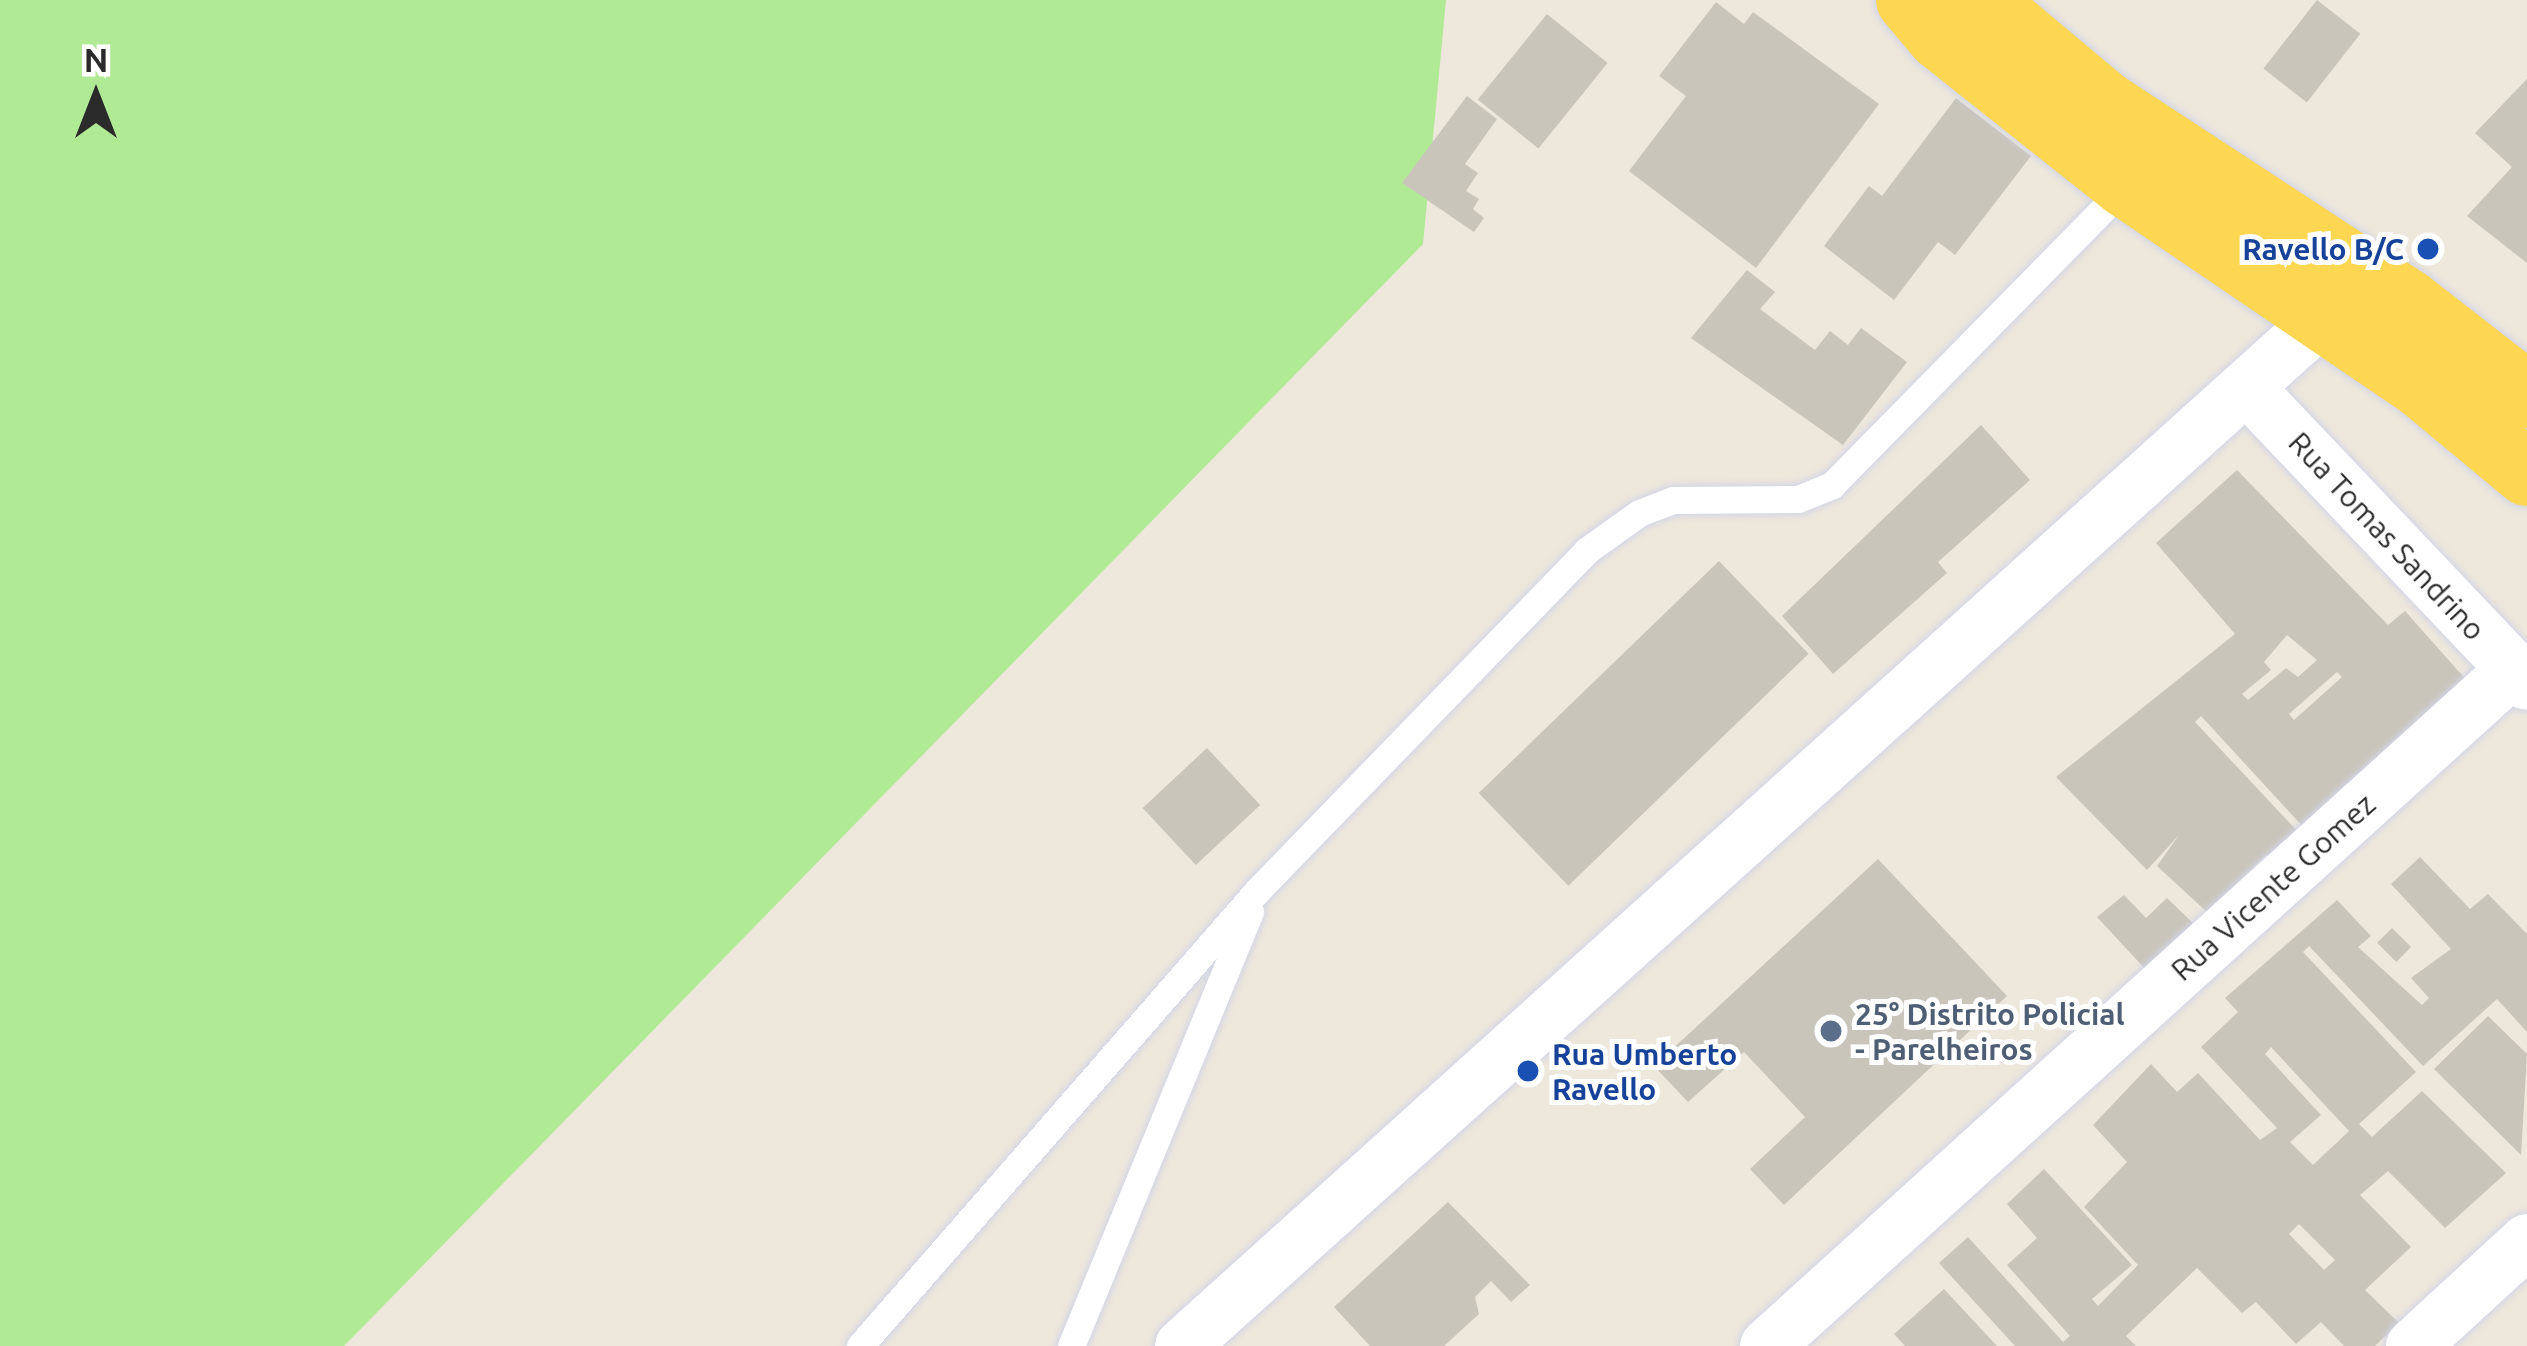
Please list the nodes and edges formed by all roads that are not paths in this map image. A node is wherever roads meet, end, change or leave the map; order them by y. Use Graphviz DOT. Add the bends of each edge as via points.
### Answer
graph roads {
  1 [pos="1909,0"];
  2 [pos="1981,0"];
  3 [pos="2126,185"];
  4 [pos="2347,297"];
  5 [pos="2248,389"];
  6 [pos="2527,395"];
  7 [pos="2527,473"];
  8 [pos="2520,677"];
  9 [pos="1258,890"];
  10 [pos="2527,1241"];
  11 [pos="860,1346"];
  12 [pos="1071,1346"];
  13 [pos="1183,1346"];
  14 [pos="1767,1346"];
  15 [pos="2413,1346"];
  1 -- 3 [label="main road" via="1940,37"];
  2 -- 4 [label="main road"];
  3 -- 4 [label="main road"];
  3 -- 9 [label="lane" via="1832,485 1798,499 1673,500 1586,551"];
  4 -- 5 [label="street"];
  4 -- 6 [label="main road"];
  4 -- 7 [label="main road"];
  5 -- 8 [label="street, Rua Tomas Sandrino"];
  5 -- 13 [label="street"];
  8 -- 14 [label="street, Rua Vicente Gomez"];
  9 -- 11 [label="lane"];
  9 -- 12 [label="lane"];
  10 -- 15 [label="street"];
}
